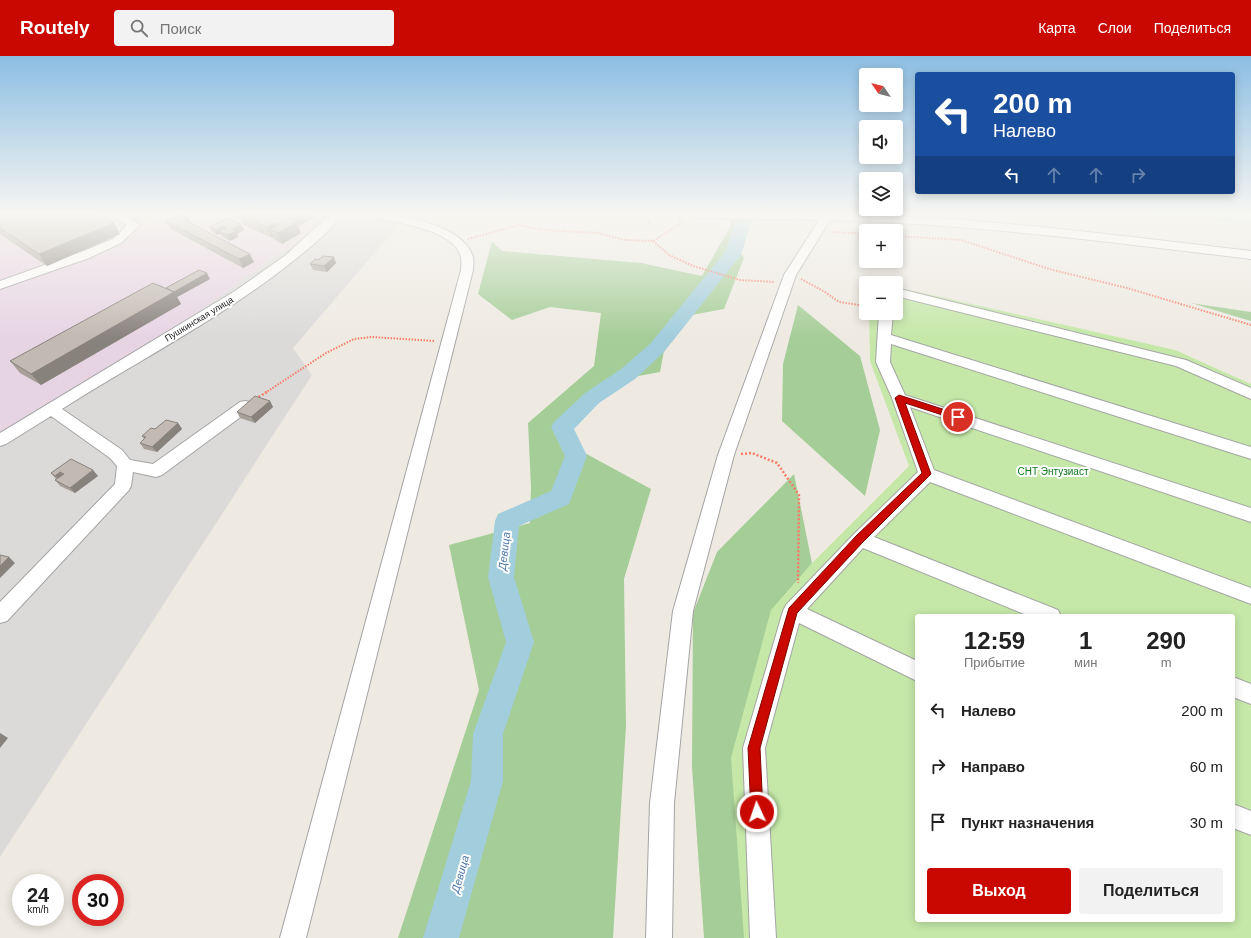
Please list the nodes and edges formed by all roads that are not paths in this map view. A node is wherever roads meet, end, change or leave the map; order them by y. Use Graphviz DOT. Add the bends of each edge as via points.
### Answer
graph roads {
  1 [pos="82,256"];
  2 [pos="289,256"];
  3 [pos="467,256"];
  4 [pos="801,256"];
  5 [pos="0,285"];
  6 [pos="903,294"];
  7 [pos="886,320"];
  8 [pos="885,338"];
  9 [pos="1251,394"];
  10 [pos="899,398"];
  11 [pos="245,406"];
  12 [pos="52,409"];
  13 [pos="0,440"];
  14 [pos="1251,453"];
  15 [pos="125,465"];
  16 [pos="927,474"];
  17 [pos="1251,515"];
  18 [pos="860,539"];
  19 [pos="1251,596"];
  20 [pos="793,611"];
  21 [pos="1046,614"];
  22 [pos="0,615"];
  23 [pos="915,670"];
  24 [pos="1235,688"];
  25 [pos="1251,694"];
  26 [pos="1235,817"];
  27 [pos="1251,823"];
  28 [pos="293,938"];
  29 [pos="659,938"];
  30 [pos="763,938"];
  1 -- 5 [label="street"];
  2 -- 12 [label="street, Пушкинская улица" via="229,302 101,377"];
  3 -- 28 [label="street" via="467,270 450,342"];
  4 -- 29 [label="street" via="790,275 726,455 683,612 662,803"];
  6 -- 9 [label="street" via="1181,363"];
  7 -- 8 [label="street"];
  8 -- 10 [label="street" via="883,362"];
  8 -- 14 [label="street"];
  10 -- 16 [label="street"];
  10 -- 17 [label="street"];
  11 -- 15 [label="street" via="156,471"];
  12 -- 13 [label="street, Пушкинская улица"];
  12 -- 15 [label="street" via="116,454"];
  15 -- 22 [label="street" via="123,486"];
  16 -- 18 [label="street"];
  16 -- 19 [label="street"];
  18 -- 20 [label="street"];
  18 -- 21 [label="street"];
  20 -- 23 [label="street"];
  20 -- 30 [label="street" via="754,748"];
  24 -- 25 [label="street"];
  26 -- 27 [label="street"];
}
